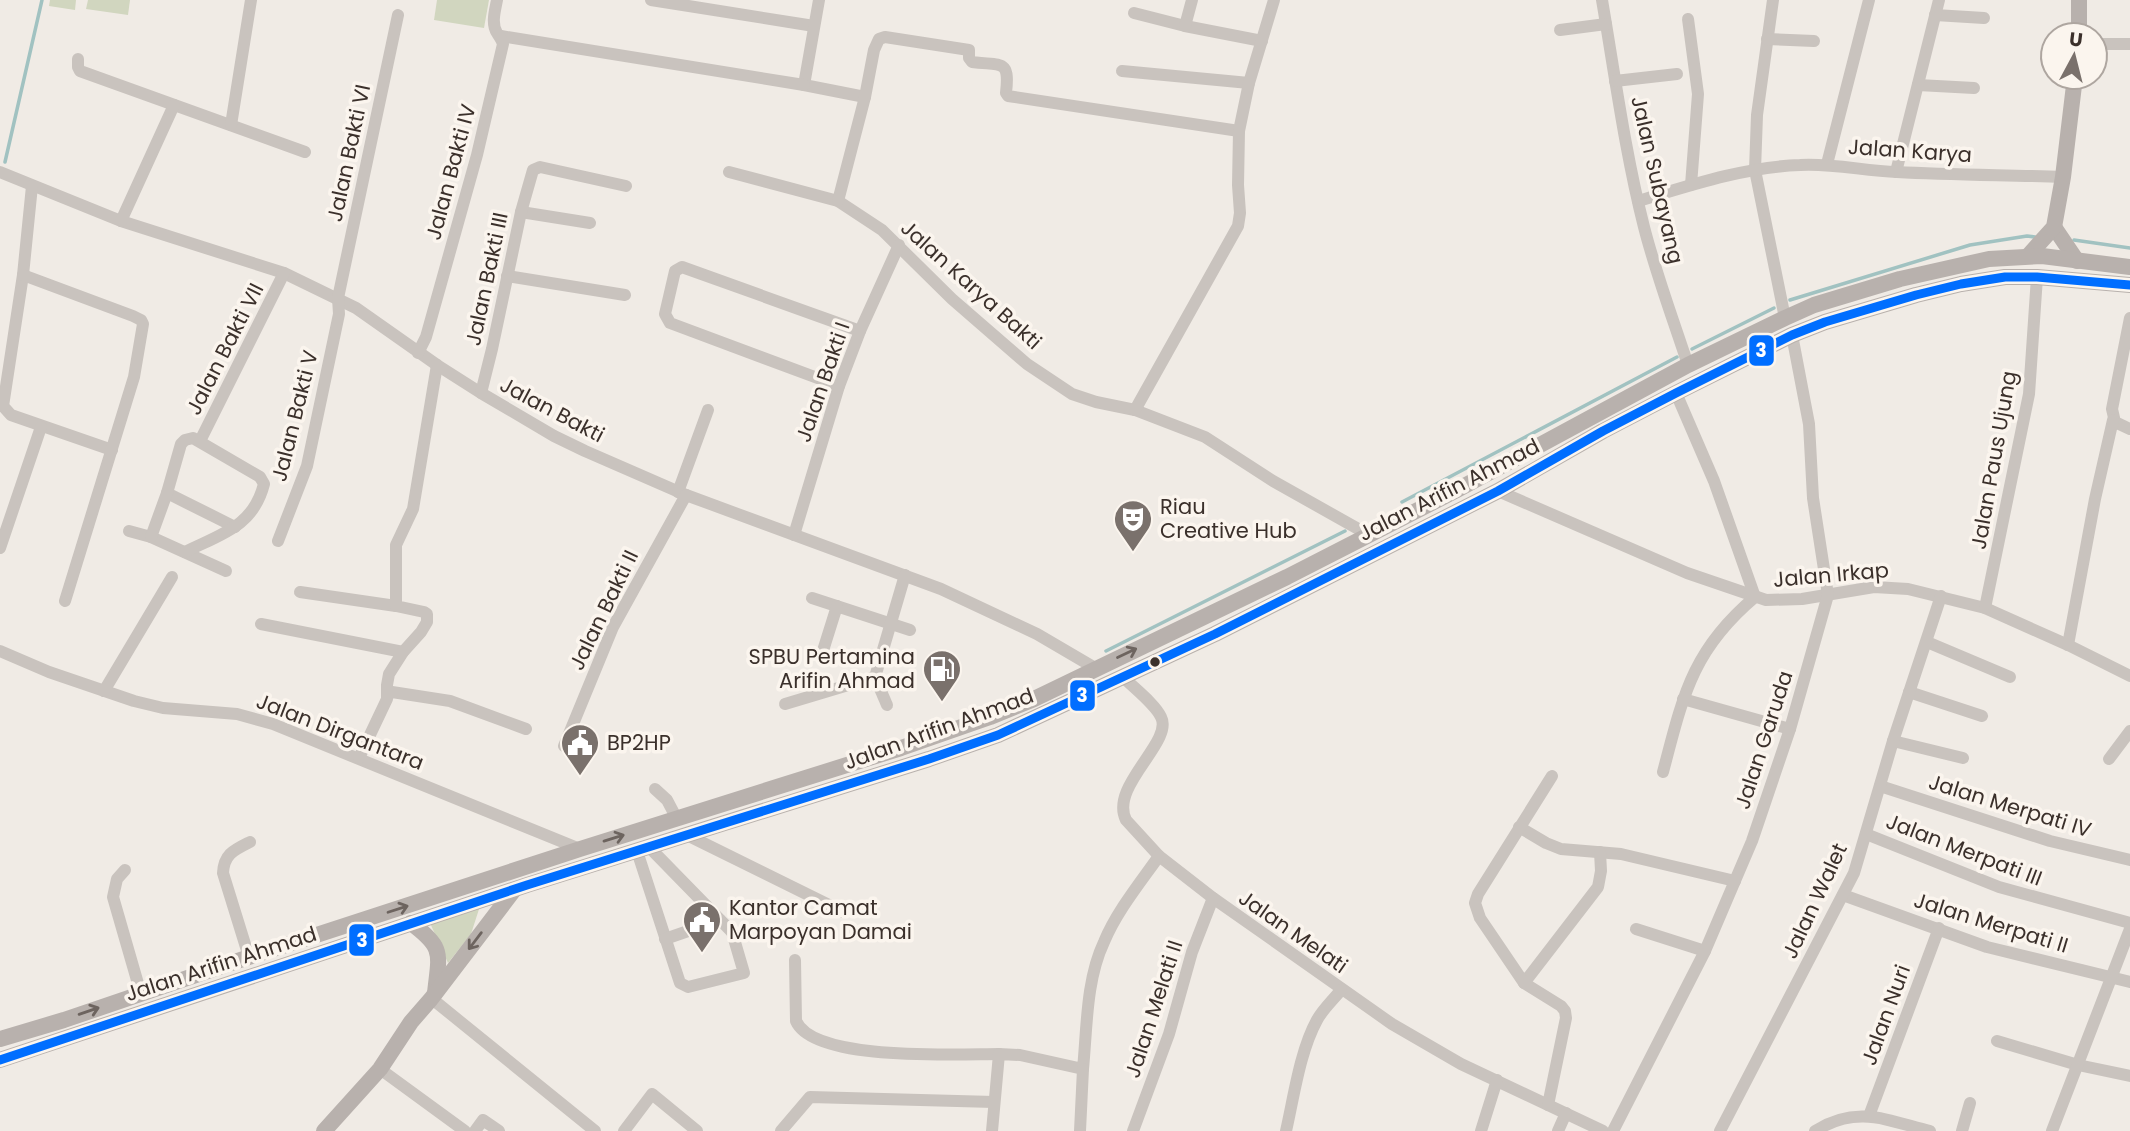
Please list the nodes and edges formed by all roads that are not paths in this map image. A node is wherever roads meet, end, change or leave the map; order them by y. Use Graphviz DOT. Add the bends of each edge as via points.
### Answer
graph roads {
  1 [pos="251,0"];
  2 [pos="496,0"];
  3 [pos="650,0"];
  4 [pos="819,0"];
  5 [pos="1192,0"];
  6 [pos="1274,0"];
  7 [pos="1602,0"];
  8 [pos="1773,0"];
  9 [pos="1869,0"];
  10 [pos="1938,0"];
  11 [pos="2079,0"];
  12 [pos="1134,13"];
  13 [pos="398,15"];
  14 [pos="1935,15"];
  15 [pos="1984,18"];
  16 [pos="1688,19"];
  17 [pos="2078,21"];
  18 [pos="1606,24"];
  19 [pos="814,26"];
  20 [pos="1185,26"];
  21 [pos="1560,30"];
  22 [pos="501,36"];
  23 [pos="1767,38"];
  24 [pos="1262,41"];
  25 [pos="1814,41"];
  26 [pos="2109,44"];
  27 [pos="2130,44"];
  28 [pos="78,59"];
  29 [pos="1122,71"];
  30 [pos="1677,74"];
  31 [pos="1615,81"];
  32 [pos="1249,83"];
  33 [pos="804,85"];
  34 [pos="1917,85"];
  35 [pos="1974,88"];
  36 [pos="2073,91"];
  37 [pos="865,97"];
  38 [pos="174,105"];
  39 [pos="231,125"];
  40 [pos="1239,131"];
  41 [pos="305,152"];
  42 [pos="1828,164"];
  43 [pos="1755,170"];
  44 [pos="0,172"];
  45 [pos="729,172"];
  46 [pos="1896,172"];
  47 [pos="2063,177"];
  48 [pos="1691,185"];
  49 [pos="32,186"];
  50 [pos="626,186"];
  51 [pos="838,201"];
  52 [pos="1638,201"];
  53 [pos="521,212"];
  54 [pos="121,221"];
  55 [pos="590,223"];
  56 [pos="2054,227"];
  57 [pos="899,246"];
  58 [pos="2028,256"];
  59 [pos="2077,261"];
  60 [pos="2130,267"];
  61 [pos="284,273"];
  62 [pos="23,275"];
  63 [pos="507,276"];
  64 [pos="2038,277"];
  65 [pos="2130,285"];
  66 [pos="625,295"];
  67 [pos="338,298"];
  68 [pos="1785,318"];
  69 [pos="2130,318"];
  70 [pos="860,331"];
  71 [pos="1792,335"];
  72 [pos="418,353"];
  73 [pos="437,365"];
  74 [pos="1688,365"];
  75 [pos="4,377"];
  76 [pos="839,386"];
  77 [pos="481,393"];
  78 [pos="1676,393"];
  79 [pos="708,410"];
  80 [pos="1135,410"];
  81 [pos="2113,420"];
  82 [pos="41,427"];
  83 [pos="2130,429"];
  84 [pos="200,441"];
  85 [pos="112,450"];
  86 [pos="1455,491"];
  87 [pos="1498,491"];
  88 [pos="167,493"];
  89 [pos="682,493"];
  90 [pos="1463,507"];
  91 [pos="236,527"];
  92 [pos="129,531"];
  93 [pos="794,535"];
  94 [pos="1369,535"];
  95 [pos="151,537"];
  96 [pos="278,541"];
  97 [pos="0,548"];
  98 [pos="185,552"];
  99 [pos="226,571"];
  100 [pos="905,575"];
  101 [pos="172,577"];
  102 [pos="300,592"];
  103 [pos="1828,595"];
  104 [pos="1941,596"];
  105 [pos="1755,597"];
  106 [pos="812,598"];
  107 [pos="65,601"];
  108 [pos="396,606"];
  109 [pos="837,606"];
  110 [pos="1985,608"];
  111 [pos="889,623"];
  112 [pos="261,624"];
  113 [pos="910,630"];
  114 [pos="1927,642"];
  115 [pos="2068,645"];
  116 [pos="0,651"];
  117 [pos="403,652"];
  118 [pos="821,657"];
  119 [pos="1095,668"];
  120 [pos="2128,670"];
  121 [pos="875,677"];
  122 [pos="1124,677"];
  123 [pos="2010,677"];
  124 [pos="104,691"];
  125 [pos="1909,692"];
  126 [pos="388,695"];
  127 [pos="1682,699"];
  128 [pos="785,704"];
  129 [pos="887,705"];
  130 [pos="1982,716"];
  131 [pos="526,729"];
  132 [pos="1790,729"];
  133 [pos="2130,731"];
  134 [pos="1893,741"];
  135 [pos="564,746"];
  136 [pos="359,758"];
  137 [pos="1963,758"];
  138 [pos="2109,759"];
  139 [pos="1663,772"];
  140 [pos="1552,776"];
  141 [pos="792,783"];
  142 [pos="1880,786"];
  143 [pos="655,789"];
  144 [pos="798,800"];
  145 [pos="677,818"];
  146 [pos="1519,827"];
  147 [pos="1866,834"];
  148 [pos="687,835"];
  149 [pos="250,842"];
  150 [pos="580,849"];
  151 [pos="643,849"];
  152 [pos="1600,852"];
  153 [pos="1159,856"];
  154 [pos="2130,860"];
  155 [pos="125,870"];
  156 [pos="1735,881"];
  157 [pos="514,890"];
  158 [pos="1843,895"];
  159 [pos="1213,898"];
  160 [pos="843,912"];
  161 [pos="720,920"];
  162 [pos="411,923"];
  163 [pos="2130,923"];
  164 [pos="1939,928"];
  165 [pos="1636,929"];
  166 [pos="2130,929"];
  167 [pos="665,939"];
  168 [pos="1705,951"];
  169 [pos="249,957"];
  170 [pos="795,960"];
  171 [pos="2111,977"];
  172 [pos="2130,982"];
  173 [pos="1524,984"];
  174 [pos="1342,990"];
  175 [pos="141,993"];
  176 [pos="433,995"];
  177 [pos="64,1020"];
  178 [pos="70,1037"];
  179 [pos="0,1039"];
  180 [pos="1997,1041"];
  181 [pos="999,1054"];
  182 [pos="0,1060"];
  183 [pos="2078,1065"];
  184 [pos="380,1069"];
  185 [pos="1083,1069"];
  186 [pos="2130,1076"];
  187 [pos="1497,1080"];
  188 [pos="994,1102"];
  189 [pos="1970,1103"];
  190 [pos="1548,1105"];
  191 [pos="1566,1114"];
  192 [pos="1869,1116"];
  193 [pos="1905,1128"];
  194 [pos="324,1131"];
  195 [pos="464,1131"];
  196 [pos="475,1131"];
  197 [pos="499,1131"];
  198 [pos="595,1131"];
  199 [pos="624,1131"];
  200 [pos="697,1131"];
  201 [pos="781,1131"];
  202 [pos="992,1131"];
  203 [pos="1080,1131"];
  204 [pos="1133,1131"];
  205 [pos="1286,1131"];
  206 [pos="1481,1131"];
  207 [pos="1558,1131"];
  208 [pos="1603,1131"];
  209 [pos="1614,1131"];
  210 [pos="1720,1131"];
  211 [pos="1815,1131"];
  212 [pos="1930,1131"];
  213 [pos="1962,1131"];
  214 [pos="2052,1131"];
  1 -- 39 [label="street"];
  2 -- 22 [label="street, Jalan Bakti IV" via="493,20"];
  3 -- 19 [label="street"];
  4 -- 19 [label="street"];
  5 -- 20 [label="street"];
  6 -- 24 [label="street"];
  7 -- 18 [label="street, Jalan Subayang"];
  8 -- 23 [label="street"];
  9 -- 42 [label="street"];
  10 -- 14 [label="street"];
  11 -- 17 [label="main road"];
  12 -- 20 [label="street"];
  13 -- 67 [label="street, Jalan Bakti VI"];
  14 -- 15 [label="street"];
  14 -- 34 [label="street"];
  16 -- 48 [label="street" via="1698,94"];
  18 -- 21 [label="street"];
  18 -- 31 [label="street, Jalan Subayang"];
  19 -- 33 [label="street"];
  20 -- 24 [label="street"];
  22 -- 33 [label="street"];
  22 -- 72 [label="street, Jalan Bakti IV" via="503,44 477,155"];
  23 -- 25 [label="street"];
  23 -- 43 [label="street"];
  24 -- 32 [label="street"];
  26 -- 27 [label="street"];
  28 -- 38 [label="street" via="80,71"];
  29 -- 32 [label="street"];
  30 -- 31 [label="street"];
  31 -- 52 [label="street, Jalan Subayang"];
  32 -- 40 [label="street"];
  33 -- 37 [label="street"];
  34 -- 35 [label="street"];
  34 -- 46 [label="street"];
  36 -- 47 [label="main road"];
  37 -- 40 [label="street" via="875,45 890,37 969,50 972,62 999,65 1008,75 1008,96"];
  37 -- 51 [label="street"];
  38 -- 39 [label="street"];
  38 -- 54 [label="street"];
  39 -- 41 [label="street"];
  40 -- 80 [label="street" via="1238,226"];
  42 -- 43 [label="street, Jalan Karya"];
  42 -- 46 [label="street, Jalan Karya"];
  43 -- 48 [label="street, Jalan Karya"];
  43 -- 68 [label="street"];
  44 -- 49 [label="street, Jalan Bakti"];
  45 -- 51 [label="street, Jalan Karya Bakti"];
  46 -- 47 [label="street, Jalan Karya"];
  47 -- 56 [label="main road"];
  48 -- 52 [label="street, Jalan Karya"];
  49 -- 54 [label="street, Jalan Bakti"];
  49 -- 62 [label="street"];
  50 -- 53 [label="street, Jalan Bakti III" via="540,167 531,173"];
  51 -- 57 [label="street, Jalan Karya Bakti"];
  52 -- 74 [label="street, Jalan Subayang"];
  53 -- 55 [label="street"];
  53 -- 63 [label="street, Jalan Bakti III"];
  54 -- 61 [label="street, Jalan Bakti"];
  56 -- 58 [label="main road"];
  56 -- 59 [label="main road"];
  57 -- 70 [label="street, Jalan Bakti I"];
  57 -- 80 [label="street, Jalan Karya Bakti" via="1027,364 1072,394"];
  58 -- 59 [label="main road, Jalan Arifin Ahmad"];
  58 -- 68 [label="main road, Jalan Arifin Ahmad" via="1977,261 1899,279"];
  59 -- 60 [label="main road, Jalan Arifin Ahmad"];
  61 -- 67 [label="street, Jalan Bakti"];
  61 -- 84 [label="street, Jalan Bakti VII"];
  62 -- 75 [label="street"];
  62 -- 85 [label="street" via="142,322 134,377"];
  63 -- 66 [label="street"];
  63 -- 77 [label="street, Jalan Bakti III"];
  64 -- 65 [label="main road, Jalan Arifin Ahmad"];
  64 -- 71 [label="main road, Jalan Arifin Ahmad" via="1961,284 1867,308"];
  64 -- 110 [label="street, Jalan Paus Ujung" via="2029,394"];
  67 -- 72 [label="street, Jalan Bakti"];
  67 -- 96 [label="street, Jalan Bakti V" via="339,314 307,466"];
  68 -- 74 [label="main road, Jalan Arifin Ahmad"];
  69 -- 81 [label="street"];
  70 -- 76 [label="street, Jalan Bakti I"];
  70 -- 76 [label="street" via="682,267 675,271 665,314 670,323"];
  71 -- 78 [label="main road, Jalan Arifin Ahmad"];
  71 -- 103 [label="street, Jalan Garuda" via="1809,424 1813,498"];
  72 -- 73 [label="street, Jalan Bakti"];
  73 -- 77 [label="street, Jalan Bakti"];
  73 -- 108 [label="street" via="414,509 396,545"];
  74 -- 86 [label="main road, Jalan Arifin Ahmad"];
  75 -- 82 [label="street" via="4,409"];
  76 -- 93 [label="street, Jalan Bakti I"];
  77 -- 89 [label="street, Jalan Bakti" via="575,446"];
  78 -- 87 [label="main road, Jalan Arifin Ahmad"];
  78 -- 105 [label="street" via="1714,481"];
  79 -- 89 [label="street, Jalan Bakti II"];
  80 -- 94 [label="street, Jalan Karya Bakti" via="1205,437"];
  81 -- 83 [label="street"];
  81 -- 115 [label="street"];
  82 -- 85 [label="street"];
  82 -- 97 [label="street"];
  84 -- 88 [label="street" via="190,438 181,444"];
  84 -- 91 [label="street" via="264,482 253,510"];
  85 -- 107 [label="street"];
  86 -- 90 [label="main road"];
  86 -- 94 [label="main road, Jalan Arifin Ahmad"];
  87 -- 90 [label="main road, Jalan Arifin Ahmad"];
  87 -- 105 [label="street, Jalan Irkap" via="1687,573"];
  88 -- 91 [label="street"];
  88 -- 95 [label="street"];
  89 -- 93 [label="street, Jalan Bakti"];
  89 -- 135 [label="street, Jalan Bakti II" via="612,627"];
  90 -- 122 [label="main road, Jalan Arifin Ahmad"];
  91 -- 98 [label="street"];
  92 -- 95 [label="street"];
  93 -- 100 [label="street, Jalan Bakti"];
  119 -- 94 [label="main road, Jalan Arifin Ahmad, one-way"];
  95 -- 98 [label="street"];
  98 -- 99 [label="street"];
  100 -- 111 [label="street"];
  100 -- 119 [label="street, Jalan Bakti" via="1037,634"];
  101 -- 124 [label="street"];
  102 -- 108 [label="street"];
  103 -- 104 [label="street, Jalan Irkap" via="1892,587"];
  103 -- 105 [label="street, Jalan Irkap" via="1774,601"];
  103 -- 132 [label="street, Jalan Garuda"];
  104 -- 110 [label="street, Jalan Irkap"];
  104 -- 114 [label="street, Jalan Walet"];
  105 -- 127 [label="street" via="1712,642"];
  106 -- 109 [label="street"];
  108 -- 117 [label="street" via="428,617"];
  109 -- 111 [label="street"];
  109 -- 118 [label="street"];
  110 -- 115 [label="street, Jalan Irkap"];
  111 -- 113 [label="street"];
  111 -- 121 [label="street"];
  112 -- 117 [label="street"];
  114 -- 123 [label="street"];
  114 -- 125 [label="street, Jalan Walet"];
  115 -- 120 [label="street, Jalan Irkap"];
  116 -- 124 [label="street, Jalan Dirgantara"];
  117 -- 126 [label="street" via="389,674"];
  119 -- 141 [label="main road, Jalan Arifin Ahmad" via="990,717"];
  121 -- 128 [label="street"];
  121 -- 129 [label="street"];
  122 -- 144 [label="main road, Jalan Arifin Ahmad" via="998,735"];
  122 -- 153 [label="street, Jalan Melati" via="1163,723 1122,803 1126,820"];
  124 -- 136 [label="street, Jalan Dirgantara" via="163,708 257,719"];
  125 -- 130 [label="street"];
  125 -- 134 [label="street, Jalan Walet"];
  126 -- 131 [label="street" via="450,701"];
  126 -- 136 [label="street"];
  127 -- 132 [label="street"];
  127 -- 139 [label="street"];
  132 -- 156 [label="street, Jalan Garuda"];
  133 -- 138 [label="street"];
  134 -- 137 [label="street"];
  134 -- 142 [label="street, Jalan Walet"];
  136 -- 150 [label="street, Jalan Dirgantara"];
  140 -- 146 [label="street"];
  141 -- 144 [label="main road"];
  141 -- 145 [label="main road, Jalan Arifin Ahmad"];
  142 -- 147 [label="street, Jalan Walet"];
  142 -- 154 [label="street, Jalan Merpati IV" via="2050,841"];
  143 -- 145 [label="street"];
  144 -- 148 [label="main road, Jalan Arifin Ahmad"];
  150 -- 145 [label="main road, Jalan Arifin Ahmad, one-way"];
  146 -- 152 [label="street" via="1561,849"];
  146 -- 173 [label="street" via="1475,904 1486,931"];
  147 -- 158 [label="street, Jalan Walet"];
  147 -- 163 [label="street, Jalan Merpati III" via="1999,887"];
  148 -- 151 [label="main road, Jalan Arifin Ahmad"];
  148 -- 160 [label="street"];
  149 -- 169 [label="street" via="230,852 222,873"];
  169 -- 150 [label="main road, Jalan Arifin Ahmad, one-way"];
  151 -- 157 [label="main road, Jalan Arifin Ahmad"];
  151 -- 161 [label="street"];
  151 -- 167 [label="street"];
  152 -- 156 [label="street"];
  152 -- 173 [label="street" via="1598,887"];
  153 -- 159 [label="street, Jalan Melati"];
  153 -- 185 [label="street" via="1103,942 1090,998"];
  155 -- 175 [label="street" via="117,879 113,897"];
  156 -- 168 [label="street, Jalan Garuda"];
  157 -- 162 [label="main road, Jalan Arifin Ahmad"];
  157 -- 176 [label="main road, one-way"];
  158 -- 164 [label="street, Jalan Merpati II"];
  158 -- 210 [label="street, Jalan Walet"];
  159 -- 174 [label="street, Jalan Melati"];
  159 -- 204 [label="street, Jalan Melati II"];
  161 -- 167 [label="street"];
  161 -- 167 [label="street" via="732,932 744,973 688,987 680,983"];
  162 -- 176 [label="main road" via="437,948"];
  162 -- 178 [label="main road, Jalan Arifin Ahmad"];
  164 -- 171 [label="street, Jalan Merpati II" via="1987,947"];
  164 -- 192 [label="street, Jalan Nuri"];
  165 -- 168 [label="street"];
  166 -- 171 [label="street"];
  168 -- 209 [label="street, Jalan Garuda"];
  169 -- 175 [label="main road, Jalan Arifin Ahmad"];
  170 -- 181 [label="street" via="796,1021 820,1040 866,1052"];
  171 -- 172 [label="street, Jalan Merpati II"];
  171 -- 183 [label="street"];
  173 -- 190 [label="street" via="1561,1006 1566,1014"];
  174 -- 187 [label="street, Jalan Melati" via="1422,1042"];
  174 -- 205 [label="street" via="1313,1029"];
  177 -- 175 [label="main road, Jalan Arifin Ahmad, one-way"];
  176 -- 184 [label="main road"];
  176 -- 198 [label="street"];
  177 -- 178 [label="main road"];
  177 -- 179 [label="main road, Jalan Arifin Ahmad"];
  178 -- 182 [label="main road, Jalan Arifin Ahmad"];
  180 -- 183 [label="street"];
  181 -- 185 [label="street"];
  181 -- 188 [label="street"];
  183 -- 186 [label="street"];
  183 -- 214 [label="street"];
  184 -- 194 [label="main road"];
  184 -- 195 [label="street"];
  185 -- 203 [label="street"];
  187 -- 190 [label="street, Jalan Melati"];
  187 -- 206 [label="street"];
  188 -- 201 [label="street" via="810,1097"];
  188 -- 202 [label="street"];
  189 -- 213 [label="street"];
  190 -- 191 [label="street, Jalan Melati"];
  191 -- 207 [label="street"];
  191 -- 208 [label="street, Jalan Melati"];
  192 -- 193 [label="street"];
  192 -- 211 [label="street" via="1844,1117"];
  193 -- 212 [label="street"];
  196 -- 197 [label="street" via="483,1120"];
  199 -- 200 [label="street" via="652,1094"];
}
